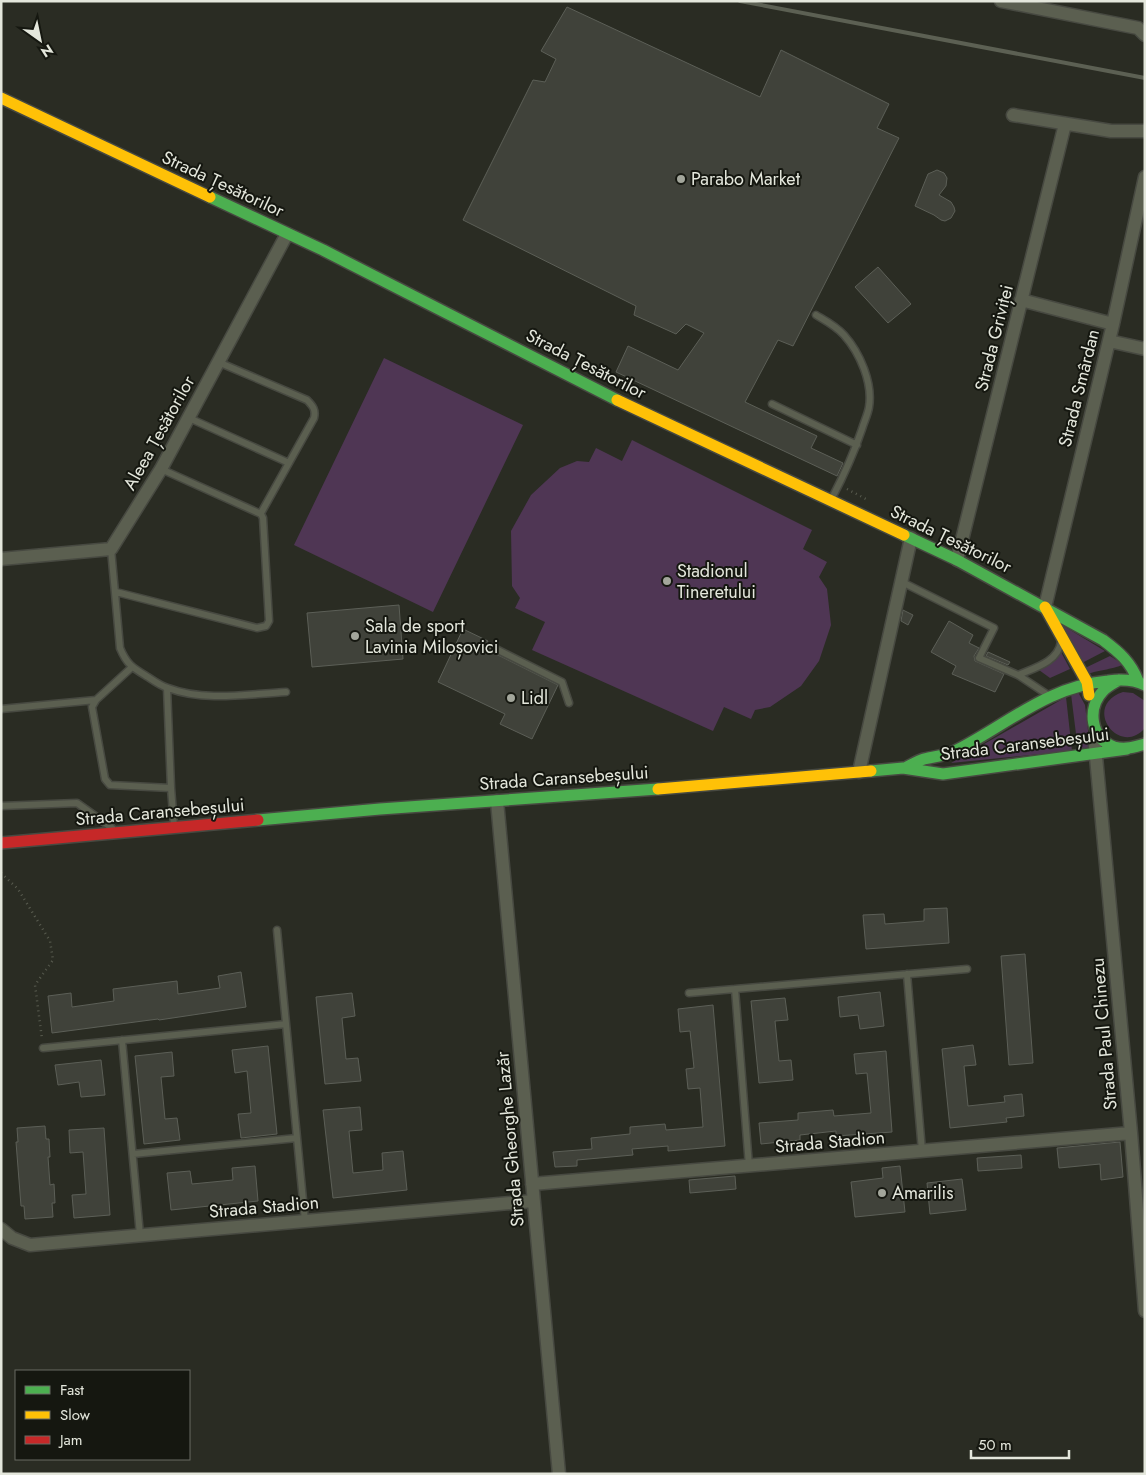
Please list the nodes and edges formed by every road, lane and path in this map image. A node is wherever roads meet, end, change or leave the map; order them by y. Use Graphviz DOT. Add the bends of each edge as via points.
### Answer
graph roads {
  1 [pos="1001,1"];
  2 [pos="1024,4"];
  3 [pos="1145,35"];
  4 [pos="1,98"];
  5 [pos="1012,115"];
  6 [pos="1065,124"];
  7 [pos="1145,131"];
  8 [pos="1145,177"];
  9 [pos="287,234"];
  10 [pos="1021,300"];
  11 [pos="816,315"];
  12 [pos="1113,324"];
  13 [pos="1109,341"];
  14 [pos="1145,349"];
  15 [pos="218,362"];
  16 [pos="772,404"];
  17 [pos="189,418"];
  18 [pos="856,445"];
  19 [pos="289,463"];
  20 [pos="161,470"];
  21 [pos="830,500"];
  22 [pos="261,513"];
  23 [pos="911,538"];
  24 [pos="111,550"];
  25 [pos="1,558"];
  26 [pos="956,560"];
  27 [pos="900,581"];
  28 [pos="116,592"];
  29 [pos="1045,607"];
  30 [pos="1060,633"];
  31 [pos="492,647"];
  32 [pos="131,668"];
  33 [pos="1018,675"];
  34 [pos="1120,680"];
  35 [pos="1087,682"];
  36 [pos="1142,683"];
  37 [pos="167,688"];
  38 [pos="286,692"];
  39 [pos="1049,695"];
  40 [pos="96,700"];
  41 [pos="569,703"];
  42 [pos="1,709"];
  43 [pos="1092,716"];
  44 [pos="1138,747"];
  45 [pos="1096,754"];
  46 [pos="903,768"];
  47 [pos="859,772"];
  48 [pos="171,788"];
  49 [pos="497,801"];
  50 [pos="1,806"];
  51 [pos="174,828"];
  52 [pos="118,834"];
  53 [pos="1,844"];
  54 [pos="1,873"];
  55 [pos="277,930"];
  56 [pos="967,969"];
  57 [pos="907,974"];
  58 [pos="734,989"];
  59 [pos="689,993"];
  60 [pos="286,1024"];
  61 [pos="122,1040"];
  62 [pos="43,1048"];
  63 [pos="1131,1133"];
  64 [pos="297,1138"];
  65 [pos="922,1151"];
  66 [pos="133,1154"];
  67 [pos="749,1166"];
  68 [pos="532,1184"];
  69 [pos="533,1201"];
  70 [pos="305,1221"];
  71 [pos="1,1229"];
  72 [pos="140,1235"];
  73 [pos="1143,1273"];
  74 [pos="1145,1311"];
  75 [pos="558,1474"];
  1 -- 2 [label="street"];
  2 -- 3 [label="street" via="1138,28"];
  4 -- 9 [label="main road, Strada Țesătorilor"];
  5 -- 6 [label="street"];
  6 -- 7 [label="street" via="1111,131"];
  6 -- 10 [label="street, Strada Griviței"];
  8 -- 12 [label="street, Strada Smârdan"];
  9 -- 15 [label="street, Aleea Țesătorilor"];
  9 -- 21 [label="main road, Strada Țesătorilor" via="601,393"];
  10 -- 12 [label="street"];
  10 -- 26 [label="street, Strada Griviței"];
  11 -- 18 [label="lane" via="844,335 857,354 867,378 869,408"];
  12 -- 13 [label="street, Strada Smârdan"];
  13 -- 14 [label="street"];
  13 -- 29 [label="street, Strada Smârdan"];
  15 -- 17 [label="street, Aleea Țesătorilor"];
  15 -- 19 [label="lane" via="308,400 313,406 314,418"];
  16 -- 18 [label="lane"];
  17 -- 19 [label="lane"];
  17 -- 20 [label="street, Aleea Țesătorilor"];
  18 -- 21 [label="lane"];
  19 -- 22 [label="lane"];
  20 -- 22 [label="lane"];
  20 -- 24 [label="street, Aleea Țesătorilor"];
  21 -- 23 [label="main road, Strada Țesătorilor"];
  22 -- 28 [label="lane" via="269,616 269,621 262,628"];
  23 -- 26 [label="main road, Strada Țesătorilor"];
  23 -- 27 [label="street"];
  24 -- 25 [label="street"];
  24 -- 28 [label="lane"];
  26 -- 29 [label="main road, Strada Țesătorilor"];
  27 -- 33 [label="lane" via="994,628 979,658"];
  27 -- 47 [label="street"];
  28 -- 32 [label="lane" via="120,648"];
  29 -- 30 [label="main road"];
  29 -- 36 [label="main road, Strada Țesătorilor" via="1123,655"];
  30 -- 33 [label="lane" via="1060,647 1052,658"];
  30 -- 35 [label="main road"];
  31 -- 41 [label="lane" via="562,682"];
  32 -- 37 [label="lane"];
  32 -- 40 [label="lane"];
  33 -- 39 [label="lane"];
  34 -- 35 [label="main road"];
  34 -- 36 [label="main road"];
  34 -- 43 [label="main road" via="1100,691 1094,701"];
  35 -- 39 [label="main road"];
  35 -- 43 [label="main road"];
  37 -- 38 [label="lane" via="216,696"];
  37 -- 48 [label="lane"];
  39 -- 46 [label="main road" via="956,752"];
  40 -- 42 [label="lane"];
  40 -- 48 [label="lane" via="92,708 105,779 110,785"];
  43 -- 44 [label="main road" via="1095,730 1108,744 1118,748"];
  43 -- 45 [label="street, Strada Paul Chinezu"];
  44 -- 45 [label="main road, Strada Caransebeșului"];
  45 -- 46 [label="main road, Strada Caransebeșului" via="943,774"];
  45 -- 63 [label="street, Strada Paul Chinezu"];
  46 -- 47 [label="main road, Strada Caransebeșului"];
  47 -- 49 [label="main road, Strada Caransebeșului"];
  48 -- 51 [label="lane"];
  49 -- 51 [label="main road, Strada Caransebeșului"];
  49 -- 68 [label="street, Strada Gheorghe Lazăr"];
  50 -- 52 [label="lane" via="77,803"];
  51 -- 52 [label="main road, Strada Caransebeșului"];
  52 -- 53 [label="main road, Strada Caransebeșului"];
  54 -- 62 [label="path" via="18,889 50,941 53,960 36,985"];
  55 -- 60 [label="lane"];
  56 -- 57 [label="lane"];
  57 -- 58 [label="lane"];
  57 -- 65 [label="lane"];
  58 -- 59 [label="lane"];
  58 -- 67 [label="lane"];
  60 -- 61 [label="lane"];
  60 -- 64 [label="lane"];
  61 -- 62 [label="lane"];
  61 -- 66 [label="lane"];
  63 -- 65 [label="street, Strada Stadion"];
  63 -- 73 [label="street, Strada Paul Chinezu"];
  64 -- 66 [label="lane"];
  64 -- 70 [label="lane"];
  65 -- 67 [label="street, Strada Stadion"];
  66 -- 72 [label="lane"];
  67 -- 68 [label="street, Strada Stadion"];
  68 -- 69 [label="street, Strada Gheorghe Lazăr"];
  69 -- 70 [label="street, Strada Stadion"];
  69 -- 75 [label="street, Strada Gheorghe Lazăr"];
  70 -- 72 [label="street, Strada Stadion"];
  71 -- 72 [label="street, Strada Stadion" via="12,1238 30,1244"];
  73 -- 74 [label="street, Strada Paul Chinezu"];
}
